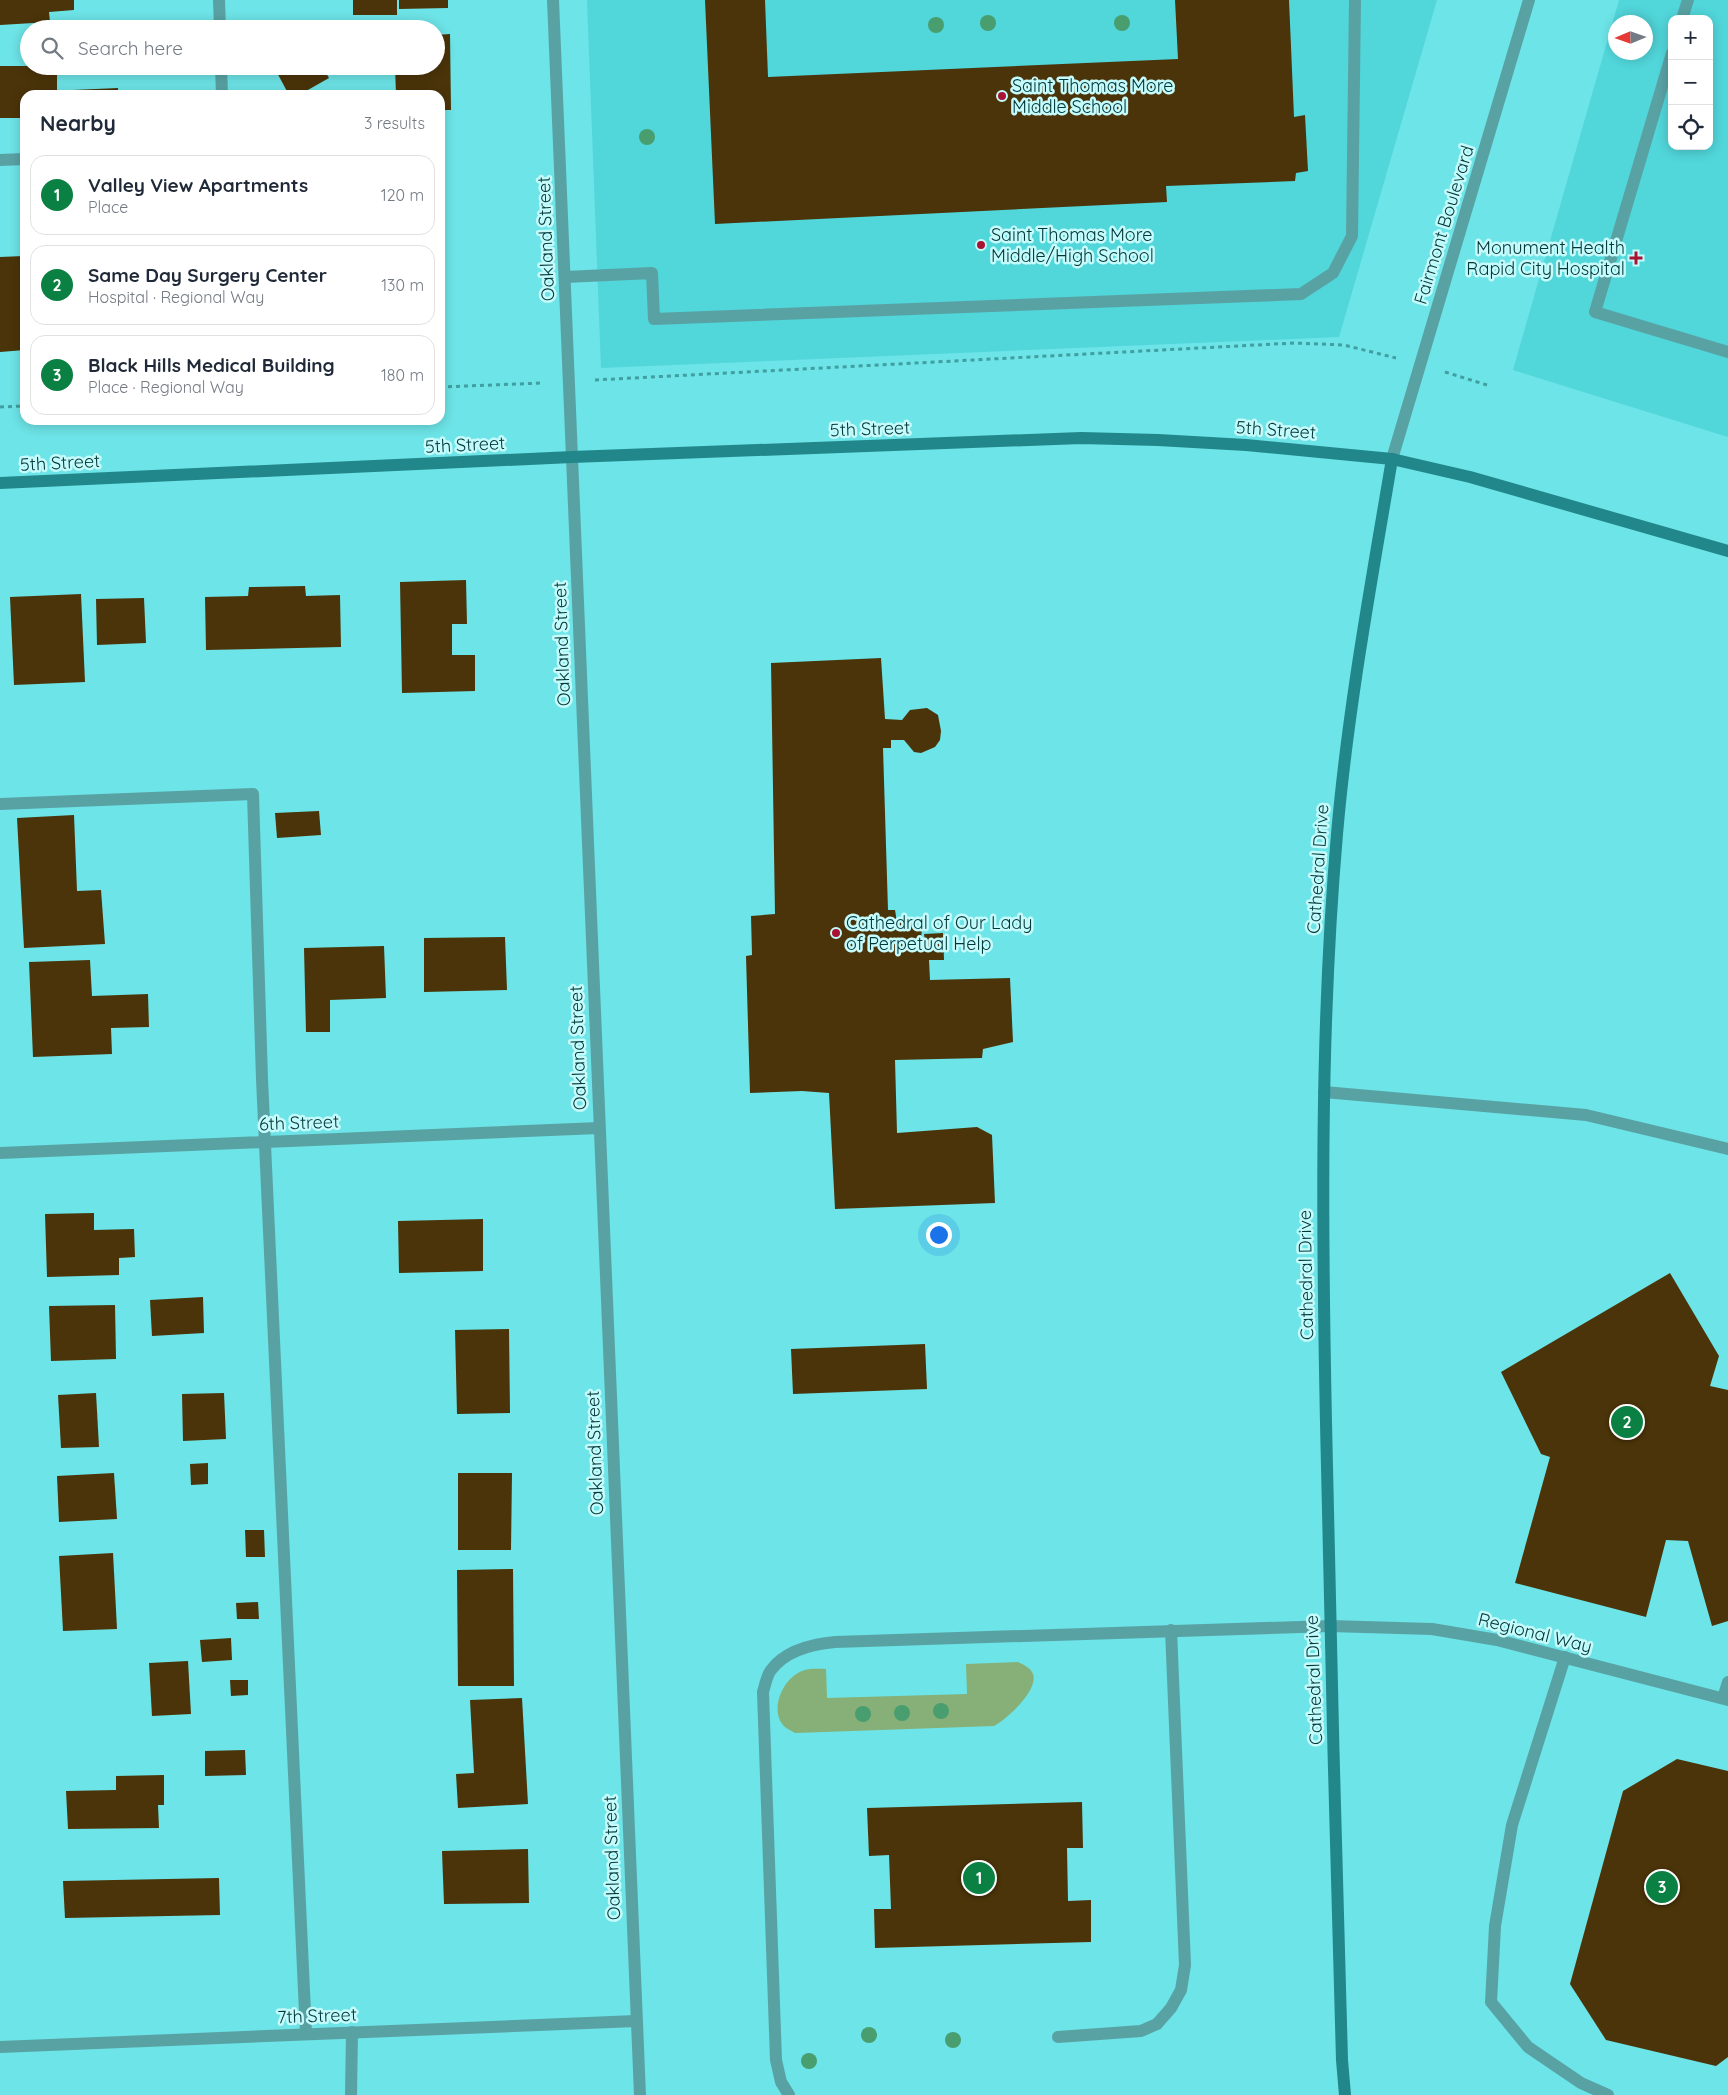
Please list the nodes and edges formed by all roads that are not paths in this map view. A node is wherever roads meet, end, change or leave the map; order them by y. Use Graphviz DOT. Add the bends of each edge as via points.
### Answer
graph roads {
  1 [pos="219,0"];
  2 [pos="553,0"];
  3 [pos="1355,0"];
  4 [pos="1529,0"];
  5 [pos="1688,0"];
  6 [pos="1683,15"];
  7 [pos="220,20"];
  8 [pos="1670,60"];
  9 [pos="221,75"];
  10 [pos="222,90"];
  11 [pos="20,159"];
  12 [pos="0,160"];
  13 [pos="565,277"];
  14 [pos="1728,352"];
  15 [pos="572,457"];
  16 [pos="1392,459"];
  17 [pos="0,483"];
  18 [pos="1728,551"];
  19 [pos="0,804"];
  20 [pos="1324,1092"];
  21 [pos="599,1128"];
  22 [pos="266,1142"];
  23 [pos="1728,1149"];
  24 [pos="0,1153"];
  25 [pos="1330,1626"];
  26 [pos="1171,1630"];
  27 [pos="1564,1657"];
  28 [pos="1728,1682"];
  29 [pos="1726,1699"];
  30 [pos="636,2021"];
  31 [pos="352,2032"];
  32 [pos="306,2034"];
  33 [pos="1058,2036"];
  34 [pos="0,2047"];
  35 [pos="351,2095"];
  36 [pos="640,2095"];
  37 [pos="789,2095"];
  38 [pos="1345,2095"];
  39 [pos="1608,2095"];
  1 -- 7 [label="street"];
  2 -- 13 [label="street, Oakland Street"];
  3 -- 13 [label="street" via="1352,236 1333,273 1301,294 654,319 652,273"];
  4 -- 16 [label="street, Fairmont Boulevard"];
  5 -- 6 [label="street"];
  8 -- 14 [label="street" via="1595,312"];
  9 -- 10 [label="street"];
  11 -- 12 [label="street"];
  13 -- 15 [label="street, Oakland Street"];
  15 -- 16 [label="main road, 5th Street" via="1081,438 1246,444"];
  15 -- 17 [label="main road, 5th Street"];
  15 -- 21 [label="street, Oakland Street"];
  16 -- 18 [label="main road, 5th Street" via="1470,477"];
  16 -- 20 [label="main road, Cathedral Drive" via="1348,726 1332,898"];
  19 -- 22 [label="street" via="253,794"];
  20 -- 23 [label="street" via="1586,1115"];
  20 -- 25 [label="main road, Cathedral Drive" via="1324,1326"];
  21 -- 22 [label="street, 6th Street"];
  21 -- 30 [label="street, Oakland Street"];
  22 -- 24 [label="street, 6th Street"];
  22 -- 32 [label="street"];
  25 -- 26 [label="street, Regional Way"];
  25 -- 27 [label="street, Regional Way" via="1432,1629 1497,1640"];
  25 -- 38 [label="main road, Cathedral Drive"];
  26 -- 33 [label="street" via="1185,1965 1181,1990 1157,2024 1141,2030"];
  26 -- 37 [label="street, Regional Way" via="812,1644 789,1654 771,1670 763,1692 763,1718 776,2060 781,2082"];
  27 -- 29 [label="street, Regional Way"];
  27 -- 39 [label="street" via="1512,1825 1495,1926 1491,2002 1528,2047 1581,2083"];
  28 -- 29 [label="street"];
  30 -- 31 [label="street, 7th Street"];
  30 -- 36 [label="street, Oakland Street"];
  31 -- 32 [label="street, 7th Street"];
  31 -- 35 [label="street"];
  32 -- 34 [label="street, 7th Street"];
}
